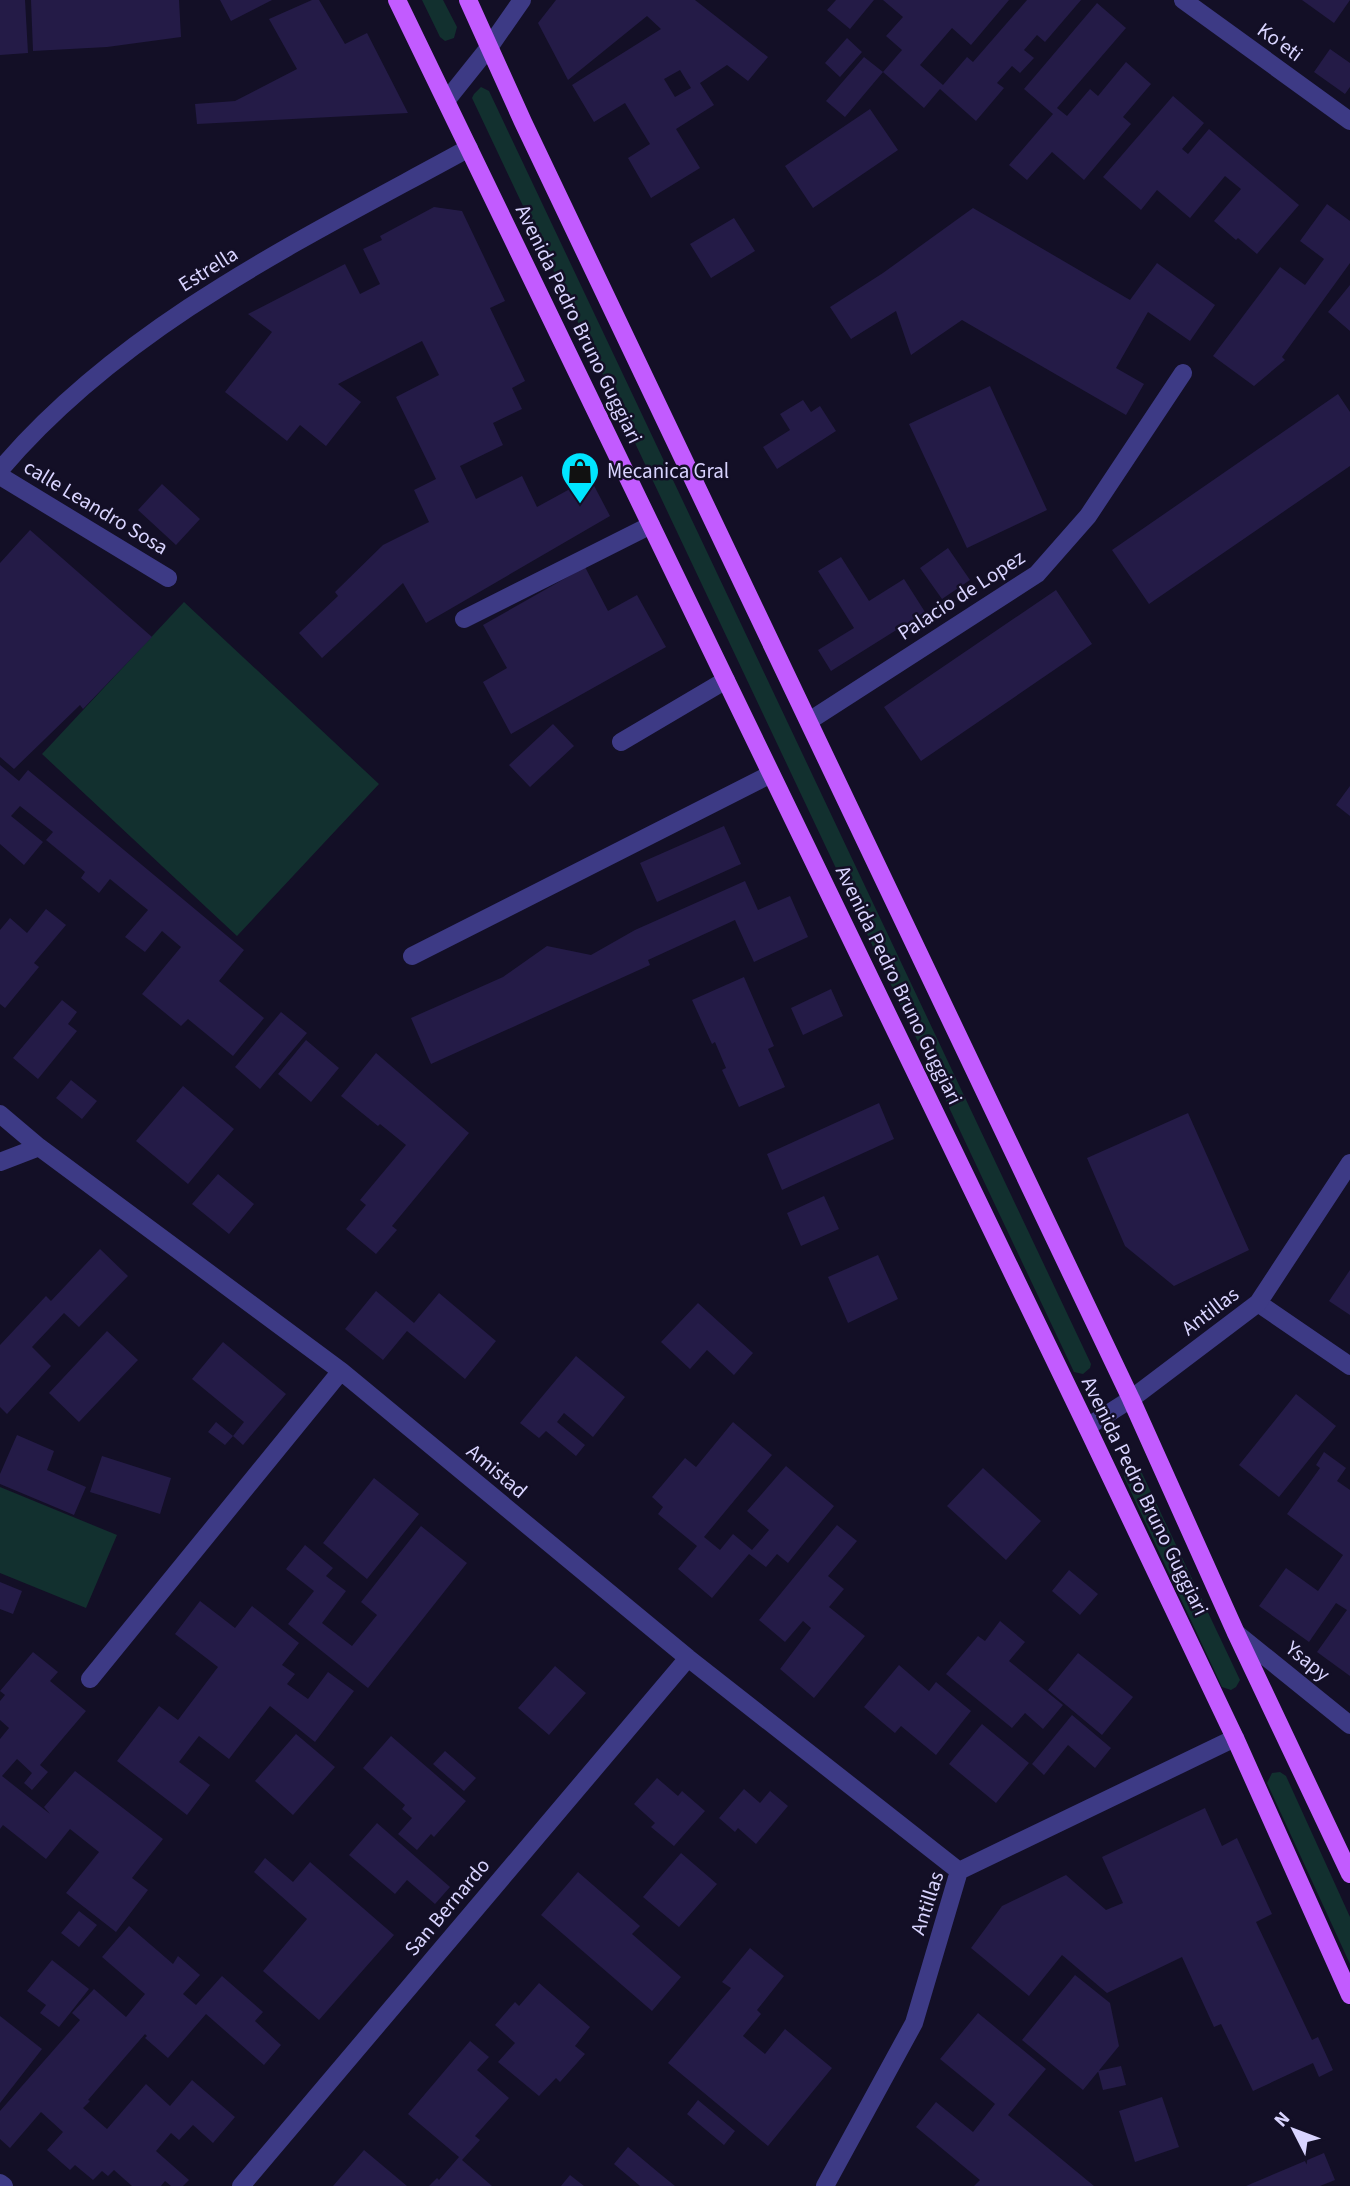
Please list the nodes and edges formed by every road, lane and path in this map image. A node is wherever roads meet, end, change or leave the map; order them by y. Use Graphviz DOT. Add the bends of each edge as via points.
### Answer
graph roads {
  1 [pos="397,0"];
  2 [pos="468,0"];
  3 [pos="522,0"];
  4 [pos="1184,0"];
  5 [pos="490,46"];
  6 [pos="446,101"];
  7 [pos="1350,121"];
  8 [pos="469,148"];
  9 [pos="1183,373"];
  10 [pos="0,470"];
  11 [pos="0,476"];
  12 [pos="651,525"];
  13 [pos="168,578"];
  14 [pos="464,618"];
  15 [pos="726,681"];
  16 [pos="808,721"];
  17 [pos="621,742"];
  18 [pos="771,774"];
  19 [pos="412,956"];
  20 [pos="0,1114"];
  21 [pos="38,1147"];
  22 [pos="0,1162"];
  23 [pos="1350,1163"];
  24 [pos="1258,1303"];
  25 [pos="1350,1366"];
  26 [pos="341,1371"];
  27 [pos="1131,1399"];
  28 [pos="1087,1427"];
  29 [pos="1236,1633"];
  30 [pos="688,1658"];
  31 [pos="90,1679"];
  32 [pos="1350,1726"];
  33 [pos="1235,1738"];
  34 [pos="959,1871"];
  35 [pos="1350,1874"];
  36 [pos="1350,1995"];
  37 [pos="241,2186"];
  38 [pos="825,2186"];
  1 -- 6 [label="main road, Avenida Pedro Bruno Guggiari"];
  2 -- 5 [label="main road, Avenida Pedro Bruno Guggiari"];
  3 -- 5 [label="street"];
  4 -- 7 [label="street, Ko'eti"];
  5 -- 6 [label="street"];
  5 -- 16 [label="main road, Avenida Pedro Bruno Guggiari"];
  6 -- 8 [label="main road, Avenida Pedro Bruno Guggiari"];
  8 -- 10 [label="street, Estrella" via="198,301 106,368 25,440"];
  8 -- 12 [label="main road, Avenida Pedro Bruno Guggiari"];
  9 -- 16 [label="street, Palacio de Lopez" via="1088,516 1037,574"];
  11 -- 13 [label="street, calle Leandro Sosa"];
  12 -- 14 [label="street"];
  12 -- 15 [label="main road, Avenida Pedro Bruno Guggiari"];
  15 -- 17 [label="street"];
  15 -- 18 [label="main road, Avenida Pedro Bruno Guggiari"];
  16 -- 27 [label="main road, Avenida Pedro Bruno Guggiari"];
  18 -- 19 [label="street"];
  18 -- 28 [label="main road, Avenida Pedro Bruno Guggiari"];
  20 -- 21 [label="street, Amistad"];
  21 -- 22 [label="street"];
  21 -- 26 [label="street, Amistad"];
  23 -- 24 [label="street, Antillas"];
  24 -- 25 [label="street"];
  24 -- 27 [label="street, Antillas"];
  26 -- 30 [label="street, Amistad"];
  26 -- 31 [label="street"];
  27 -- 28 [label="street, Antillas"];
  27 -- 29 [label="main road, Avenida Pedro Bruno Guggiari"];
  28 -- 33 [label="main road, Avenida Pedro Bruno Guggiari"];
  29 -- 32 [label="street, Ysapy"];
  29 -- 35 [label="main road, Avenida Pedro Bruno Guggiari"];
  30 -- 34 [label="street, Amistad"];
  30 -- 37 [label="street, San Bernardo"];
  33 -- 34 [label="street, Antillas"];
  33 -- 36 [label="main road, Avenida Pedro Bruno Guggiari"];
  34 -- 38 [label="street, Antillas" via="914,2023"];
}
